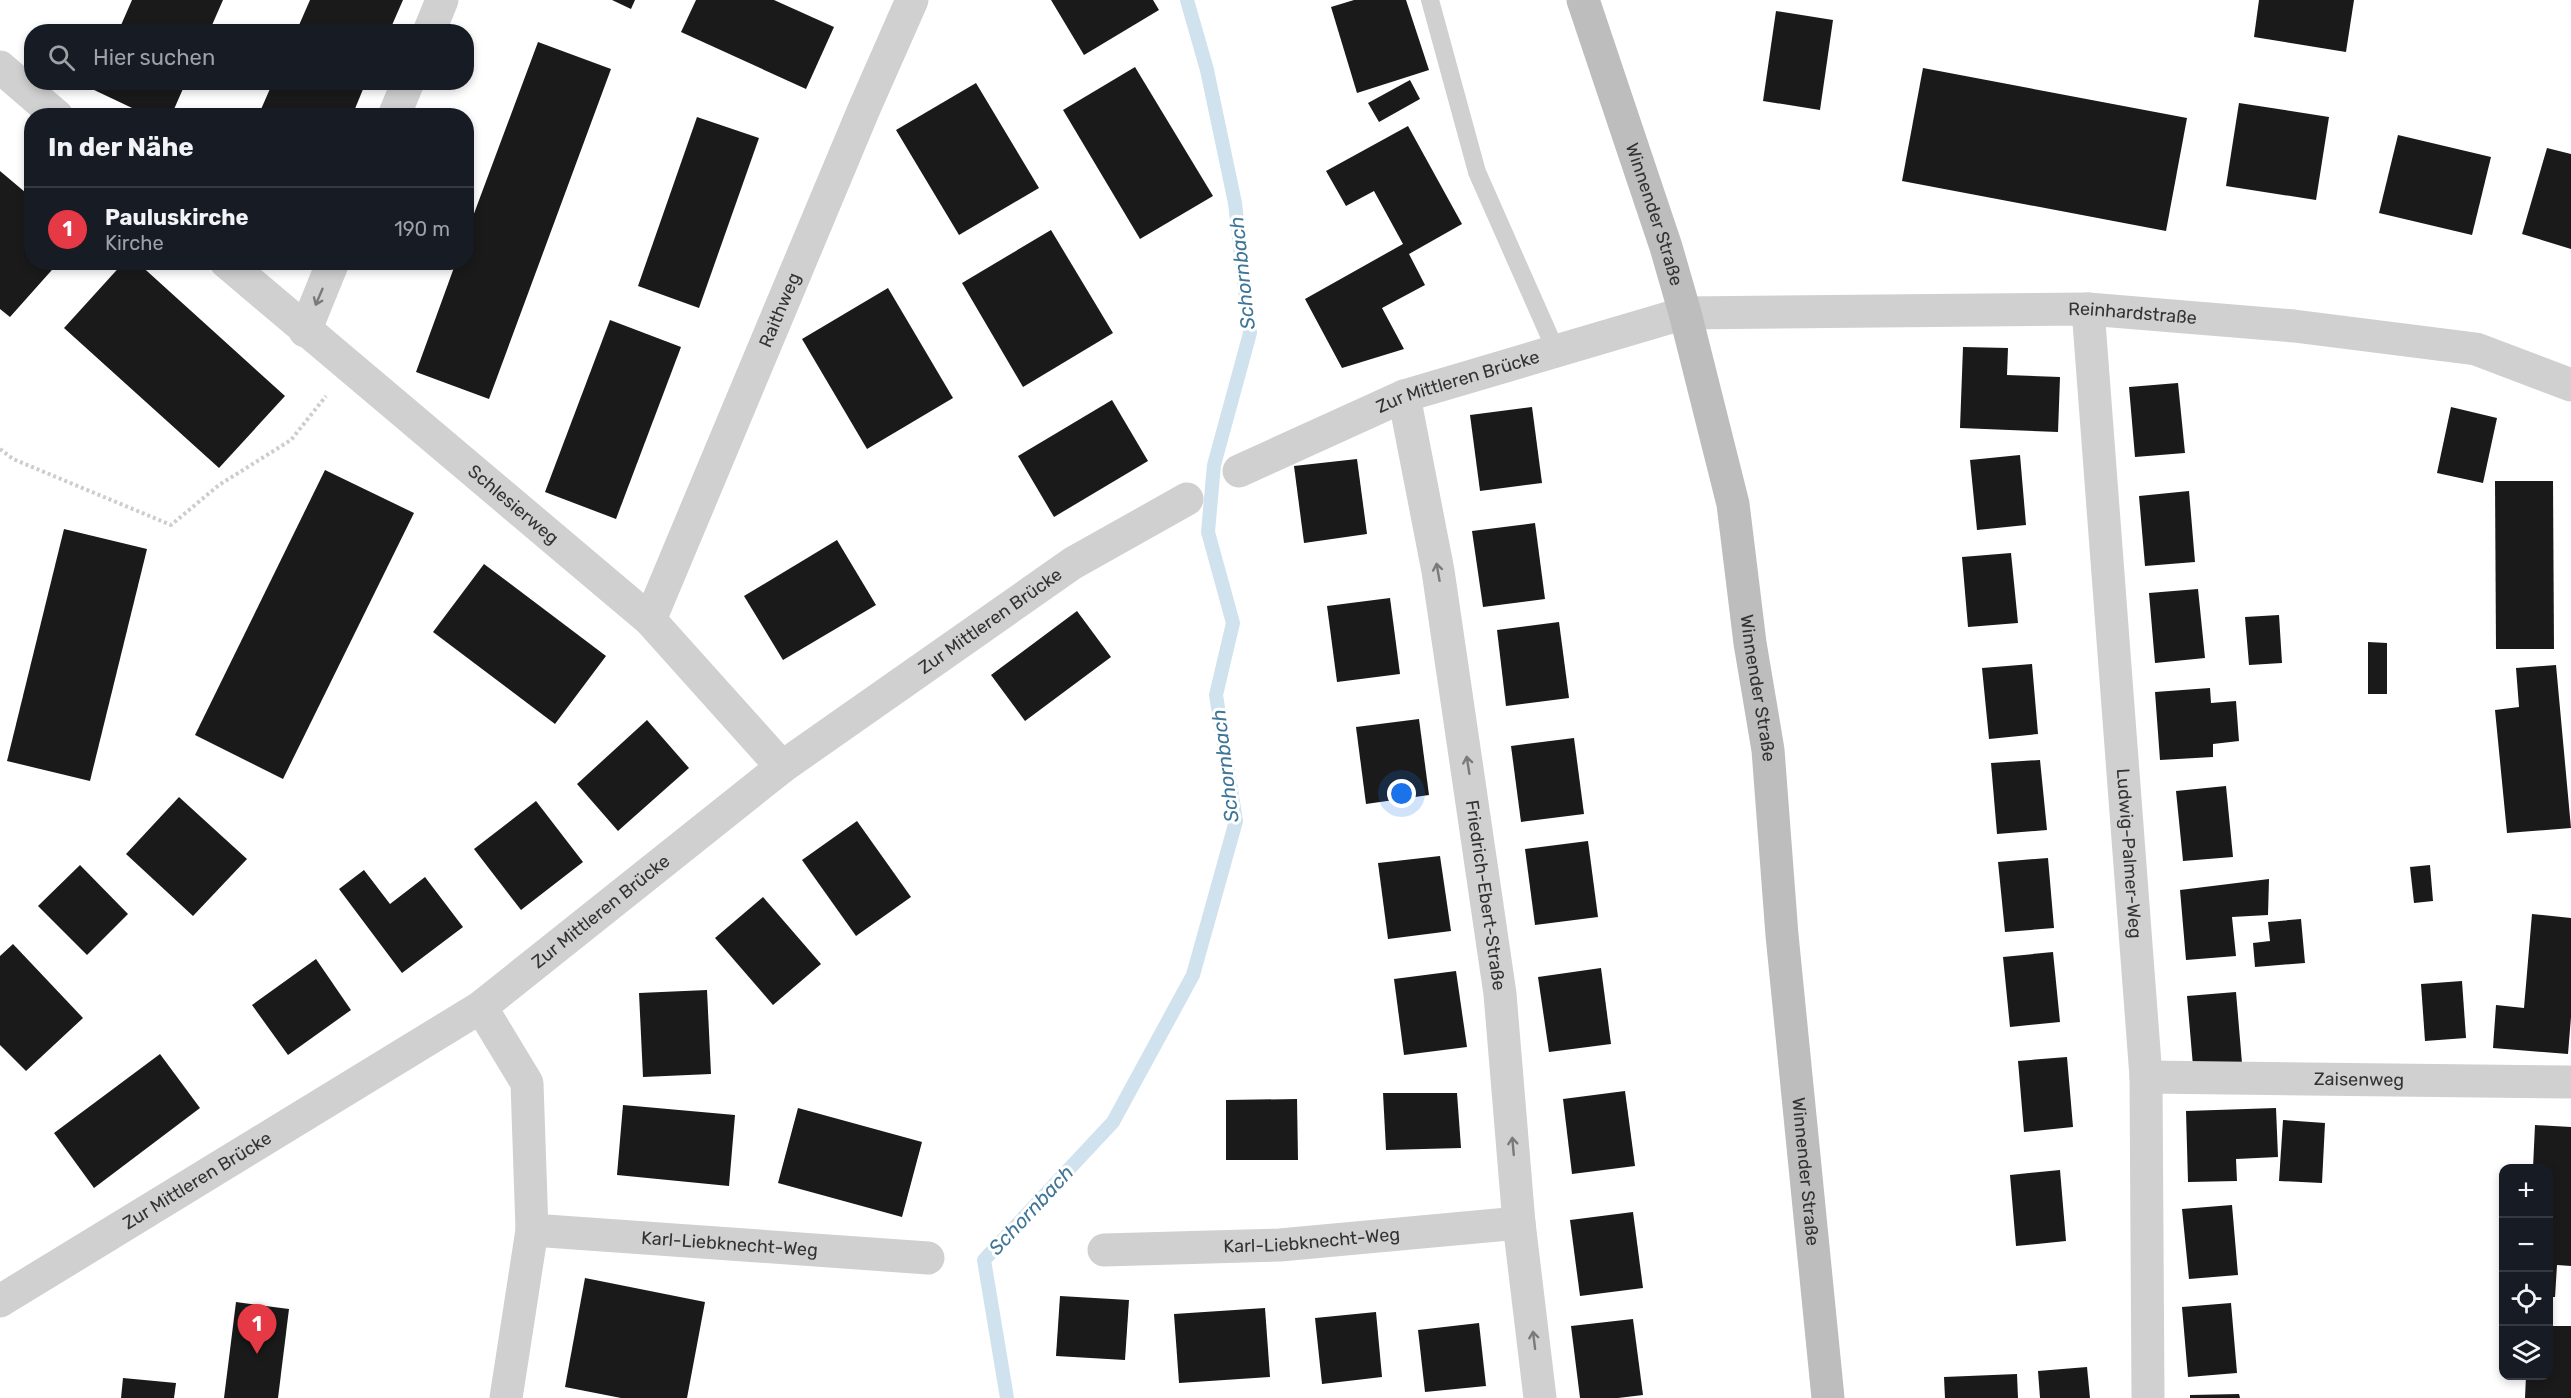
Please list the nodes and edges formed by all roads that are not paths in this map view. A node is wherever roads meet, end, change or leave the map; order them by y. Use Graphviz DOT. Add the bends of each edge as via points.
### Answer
graph roads {
  1 [pos="442,0"];
  2 [pos="912,0"];
  3 [pos="1431,0"];
  4 [pos="1583,0"];
  5 [pos="432,24"];
  6 [pos="0,67"];
  7 [pos="24,88"];
  8 [pos="27,90"];
  9 [pos="405,90"];
  10 [pos="48,108"];
  11 [pos="397,108"];
  12 [pos="235,270"];
  13 [pos="330,270"];
  14 [pos="2088,309"];
  15 [pos="1685,313"];
  16 [pos="305,330"];
  17 [pos="1556,351"];
  18 [pos="2571,385"];
  19 [pos="1404,396"];
  20 [pos="1239,471"];
  21 [pos="1187,499"];
  22 [pos="650,620"];
  23 [pos="782,767"];
  24 [pos="481,1007"];
  25 [pos="2146,1077"];
  26 [pos="2571,1082"];
  27 [pos="1519,1223"];
  28 [pos="532,1230"];
  29 [pos="1104,1250"];
  30 [pos="928,1258"];
  31 [pos="0,1300"];
  32 [pos="506,1398"];
  33 [pos="1539,1398"];
  34 [pos="1828,1398"];
  35 [pos="2148,1398"];
  1 -- 5 [label="street"];
  2 -- 22 [label="street, Raithweg"];
  3 -- 17 [label="lane" via="1477,171"];
  4 -- 15 [label="street, Winnender Straße"];
  6 -- 7 [label="street"];
  8 -- 10 [label="street"];
  9 -- 11 [label="street"];
  12 -- 16 [label="street, Schlesierweg"];
  13 -- 16 [label="street, one-way"];
  14 -- 15 [label="street, Reinhardstraße"];
  14 -- 18 [label="street, Reinhardstraße" via="2294,326 2476,349"];
  14 -- 25 [label="street, Ludwig-Palmer-Weg"];
  15 -- 17 [label="street, Zur Mittleren Brücke"];
  15 -- 34 [label="street, Winnender Straße" via="1733,504 1768,750 1782,935"];
  16 -- 22 [label="street, Schlesierweg"];
  17 -- 19 [label="street, Zur Mittleren Brücke"];
  19 -- 20 [label="street, Zur Mittleren Brücke"];
  27 -- 19 [label="street, Friedrich-Ebert-Straße, one-way" via="1500,994 1473,792 1438,571"];
  21 -- 23 [label="street, Zur Mittleren Brücke" via="1073,563"];
  22 -- 23 [label="street, Schlesierweg"];
  23 -- 24 [label="street, Zur Mittleren Brücke"];
  24 -- 28 [label="street" via="527,1083"];
  24 -- 31 [label="street, Zur Mittleren Brücke"];
  25 -- 26 [label="street, Zaisenweg"];
  25 -- 35 [label="street, Ludwig-Palmer-Weg"];
  27 -- 29 [label="street, Karl-Liebknecht-Weg" via="1280,1245"];
  33 -- 27 [label="street, Friedrich-Ebert-Straße, one-way"];
  28 -- 30 [label="street, Karl-Liebknecht-Weg"];
  28 -- 32 [label="street"];
}
